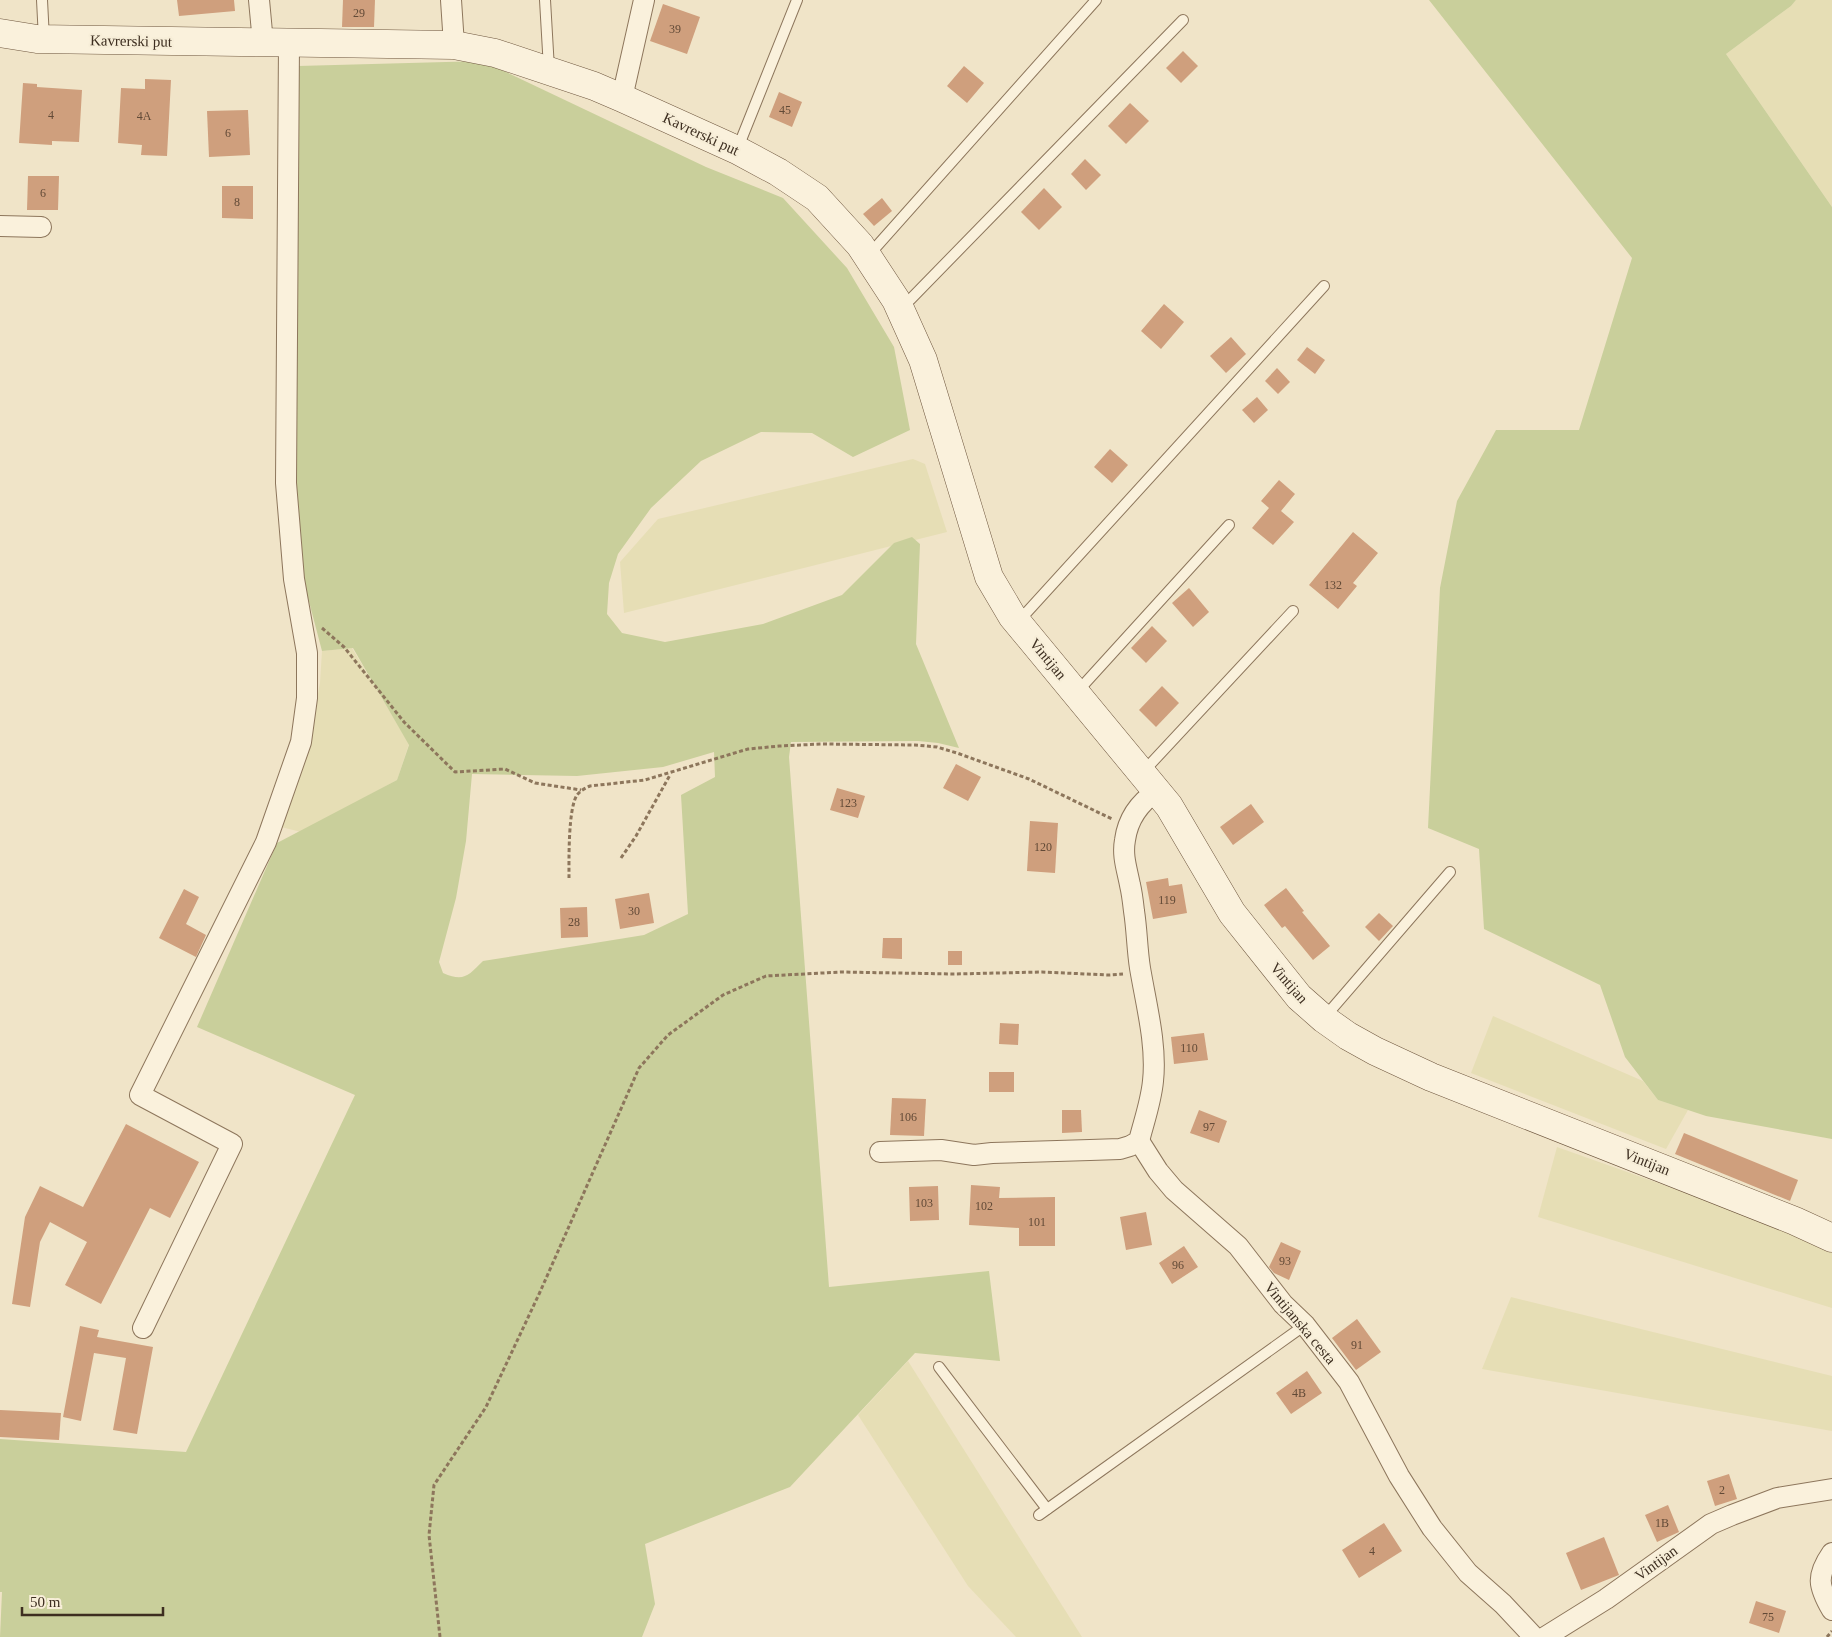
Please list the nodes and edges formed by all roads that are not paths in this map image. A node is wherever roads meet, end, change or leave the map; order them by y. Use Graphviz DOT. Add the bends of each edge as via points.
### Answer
graph roads {
  1 [pos="42,0"];
  2 [pos="259,0"];
  3 [pos="451,0"];
  4 [pos="546,0"];
  5 [pos="644,0"];
  6 [pos="797,0"];
  7 [pos="1096,0"];
  8 [pos="1183,20"];
  9 [pos="0,33"];
  10 [pos="44,39"];
  11 [pos="263,42"];
  12 [pos="290,43"];
  13 [pos="454,45"];
  14 [pos="549,71"];
  15 [pos="622,98"];
  16 [pos="737,150"];
  17 [pos="0,226"];
  18 [pos="41,227"];
  19 [pos="867,257"];
  20 [pos="1324,286"];
  21 [pos="900,309"];
  22 [pos="961,482"];
  23 [pos="1229,525"];
  24 [pos="1292,611"];
  25 [pos="1018,622"];
  26 [pos="1076,693"];
  27 [pos="1150,782"];
  28 [pos="1450,872"];
  29 [pos="1324,1019"];
  30 [pos="1139,1140"];
  31 [pos="880,1152"];
  32 [pos="1832,1238"];
  33 [pos="1305,1325"];
  34 [pos="143,1328"];
  35 [pos="939,1367"];
  36 [pos="1832,1489"];
  37 [pos="1832,1553"];
  38 [pos="1832,1610"];
  39 [pos="1534,1637"];
  40 [pos="1545,1637"];
  1 -- 10 [label="lane"];
  2 -- 11 [label="street"];
  3 -- 13 [label="street"];
  4 -- 14 [label="lane"];
  5 -- 15 [label="street"];
  6 -- 16 [label="lane"];
  7 -- 19 [label="lane"];
  8 -- 21 [label="lane"];
  9 -- 10 [label="main road, Kavrerski put"];
  10 -- 11 [label="main road, Kavrerski put"];
  11 -- 12 [label="main road, Kavrerski put"];
  12 -- 13 [label="main road, Kavrerski put"];
  12 -- 34 [label="street" via="286,483 294,579 307,653 307,698 301,742 266,842 140,1095 232,1144"];
  13 -- 14 [label="main road, Kavrerski put" via="495,53"];
  14 -- 15 [label="main road, Kavrerski put"];
  15 -- 16 [label="main road, Kavrerski put"];
  16 -- 19 [label="main road, Kavrerski put" via="817,198"];
  17 -- 18 [label="street"];
  19 -- 21 [label="main road, Kavrerski put"];
  20 -- 25 [label="lane"];
  21 -- 22 [label="main road, Kavrerski put" via="923,360"];
  22 -- 25 [label="main road, Vintijan" via="989,577"];
  23 -- 26 [label="lane"];
  24 -- 27 [label="lane"];
  25 -- 26 [label="main road, Vintijan"];
  26 -- 27 [label="main road, Vintijan"];
  27 -- 29 [label="main road, Vintijan" via="1169,806 1232,914 1299,997"];
  27 -- 30 [label="street" via="1128,826 1124,852 1149,1011 1153,1080"];
  28 -- 29 [label="lane"];
  29 -- 32 [label="main road, Vintijan" via="1375,1051 1431,1077"];
  30 -- 31 [label="street" via="1120,1149 974,1155 941,1150"];
  30 -- 33 [label="street, Vintijanska cesta" via="1174,1190 1238,1246 1283,1304"];
  33 -- 35 [label="lane" via="1043,1512"];
  33 -- 39 [label="street, Vintijanska cesta" via="1349,1382 1399,1476 1432,1528 1468,1573"];
  36 -- 40 [label="street, Vintijan" via="1777,1498 1711,1524 1606,1599"];
  37 -- 38 [label="street" via="1820,1576 1822,1593"];
}
